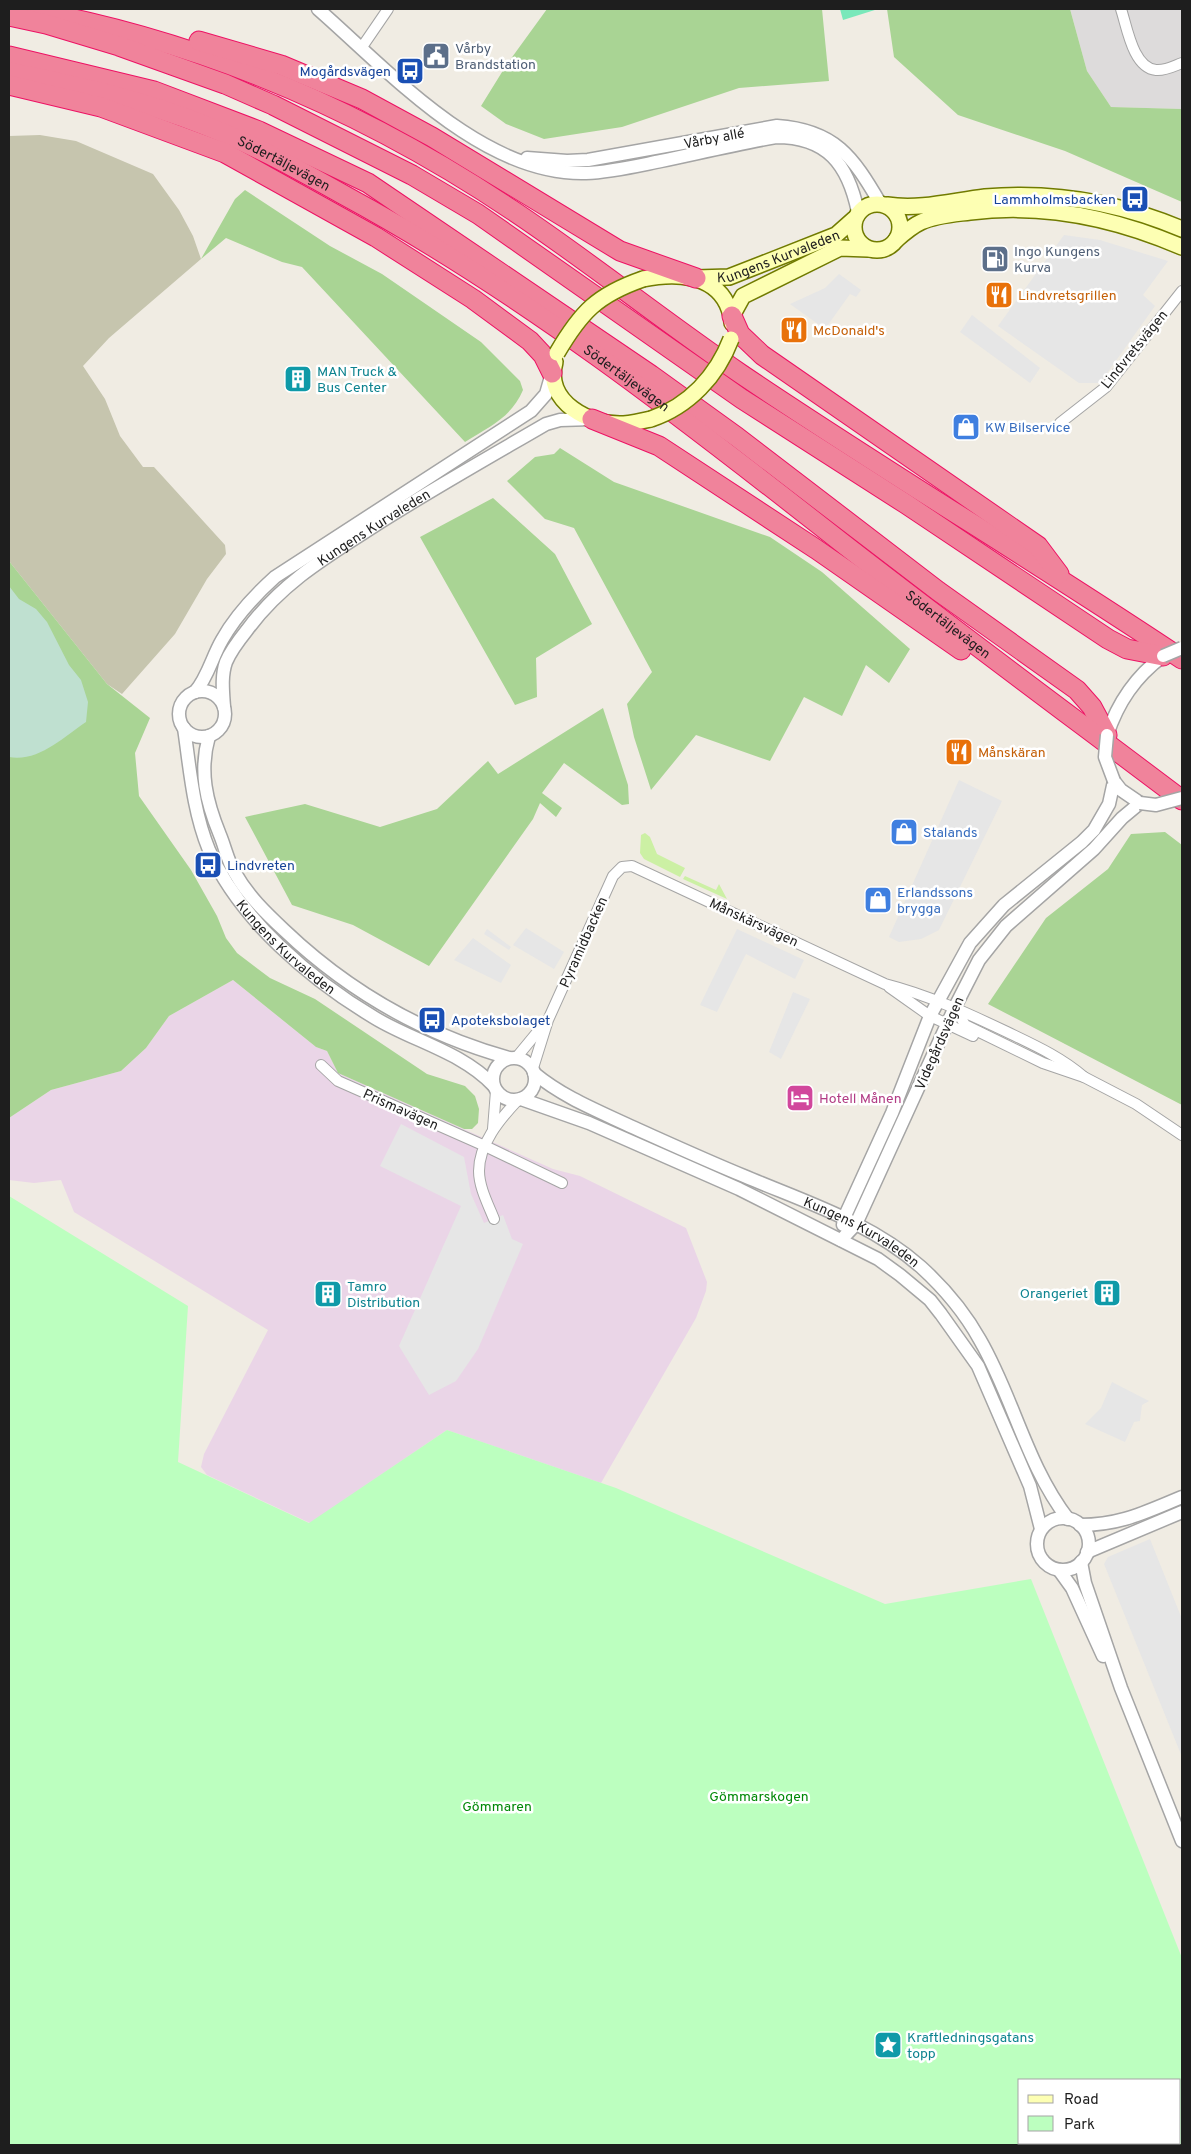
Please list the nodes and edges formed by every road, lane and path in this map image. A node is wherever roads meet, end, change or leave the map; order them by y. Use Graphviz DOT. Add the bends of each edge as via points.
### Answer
graph roads {
  1 [pos="24,9"];
  2 [pos="318,9"];
  3 [pos="388,9"];
  4 [pos="1121,9"];
  5 [pos="9,16"];
  6 [pos="105,26"];
  7 [pos="362,47"];
  8 [pos="9,56"];
  9 [pos="1182,63"];
  10 [pos="9,72"];
  11 [pos="9,85"];
  12 [pos="514,158"];
  13 [pos="883,204"];
  14 [pos="856,215"];
  15 [pos="1182,229"];
  16 [pos="896,240"];
  17 [pos="1182,247"];
  18 [pos="868,248"];
  19 [pos="696,278"];
  20 [pos="1182,291"];
  21 [pos="732,316"];
  22 [pos="552,373"];
  23 [pos="592,419"];
  24 [pos="1060,423"];
  25 [pos="1065,583"];
  26 [pos="1182,648"];
  27 [pos="1164,656"];
  28 [pos="1182,659"];
  29 [pos="195,692"];
  30 [pos="224,707"];
  31 [pos="1084,726"];
  32 [pos="184,728"];
  33 [pos="1107,735"];
  34 [pos="208,736"];
  35 [pos="1113,785"];
  36 [pos="1182,799"];
  37 [pos="1138,805"];
  38 [pos="622,867"];
  39 [pos="885,984"];
  40 [pos="938,1000"];
  41 [pos="955,1007"];
  42 [pos="930,1016"];
  43 [pos="548,1020"];
  44 [pos="947,1024"];
  45 [pos="512,1058"];
  46 [pos="321,1065"];
  47 [pos="534,1071"];
  48 [pos="1084,1076"];
  49 [pos="495,1088"];
  50 [pos="519,1100"];
  51 [pos="493,1129"];
  52 [pos="1182,1134"];
  53 [pos="485,1146"];
  54 [pos="562,1183"];
  55 [pos="844,1218"];
  56 [pos="494,1219"];
  57 [pos="856,1224"];
  58 [pos="841,1240"];
  59 [pos="1182,1497"];
  60 [pos="1182,1512"];
  61 [pos="1068,1519"];
  62 [pos="1080,1525"];
  63 [pos="1041,1530"];
  64 [pos="1084,1557"];
  65 [pos="1059,1570"];
  66 [pos="1121,1688"];
  67 [pos="1182,1842"];
  1 -- 6 [label="highway"];
  2 -- 7 [label="street, Vårby allé"];
  3 -- 7 [label="street"];
  4 -- 9 [label="street" via="1137,56 1147,67 1156,70"];
  5 -- 27 [label="highway" via="119,46 225,84 272,104 412,175 478,214 742,398 1108,639 1127,649"];
  6 -- 19 [label="highway" via="205,42 281,66 362,99 432,136 620,251"];
  6 -- 25 [label="highway" via="171,44 280,84 343,112 429,158 514,211 743,375"];
  7 -- 12 [label="street, Vårby allé" via="448,123 485,146"];
  8 -- 33 [label="highway" via="154,91 259,131 368,183 651,375 1013,646 1077,690 1092,707"];
  10 -- 31 [label="highway, Södertäljevägen" via="73,84 176,114 274,156 407,230 494,284 641,389"];
  11 -- 22 [label="highway" via="101,108 225,153 376,237 473,299 530,340"];
  12 -- 13 [label="street, Vårby allé" via="588,160 777,126 799,127 820,134 840,149 855,164"];
  12 -- 14 [label="street, Vårby allé" via="532,166 585,173 624,169 776,137 796,138 819,146 839,162 850,181"];
  13 -- 14 [label="main road" via="872,203"];
  13 -- 15 [label="main road" via="917,207 1012,195 1076,198 1130,209"];
  13 -- 16 [label="main road" via="892,209 899,220"];
  14 -- 18 [label="main road" via="855,236"];
  14 -- 19 [label="main road, Kungens Kurvaleden" via="836,235 729,277"];
  16 -- 17 [label="main road" via="921,222 934,218 980,210 1032,210 1112,221"];
  16 -- 18 [label="main road" via="883,250"];
  18 -- 21 [label="main road, Kungens Kurvaleden" via="840,248 743,296"];
  19 -- 21 [label="main road" via="723,296"];
  19 -- 22 [label="main road, bridge" via="643,279 598,300 571,329 557,353"];
  20 -- 24 [label="street, Lindvretsvägen" via="1106,387"];
  21 -- 23 [label="main road, bridge" via="731,339 726,354 709,380 675,409 651,419 623,424"];
  21 -- 25 [label="highway" via="740,334 762,355 1038,546"];
  22 -- 23 [label="main road" via="557,391 567,406"];
  22 -- 29 [label="street, Kungens Kurvaleden" via="546,394 531,411 275,577 247,602 221,641 207,674"];
  23 -- 30 [label="street, Kungens Kurvaleden" via="546,424 442,484 304,571 281,590 234,648 222,681"];
  23 -- 31 [label="highway" via="659,446 816,548 1030,697"];
  25 -- 28 [label="highway"];
  26 -- 27 [label="street, bridge"];
  27 -- 33 [label="street" via="1138,677 1128,690"];
  29 -- 30 [label="street" via="215,695"];
  29 -- 32 [label="street" via="182,703 179,718"];
  30 -- 34 [label="street" via="222,723"];
  31 -- 36 [label="highway, Södertäljevägen"];
  32 -- 34 [label="street" via="196,736"];
  32 -- 49 [label="street, Kungens Kurvaleden" via="190,785 209,849 225,882 247,912 329,986 375,1018 476,1068"];
  33 -- 35 [label="street, bridge" via="1105,757"];
  34 -- 45 [label="street, Kungens Kurvaleden" via="204,785 212,816 235,873 257,904 340,979 386,1008 471,1048"];
  35 -- 37 [label="street"];
  35 -- 40 [label="street, Videgårdsvägen" via="1110,804 1094,830 1024,887 986,924 970,943"];
  36 -- 37 [label="street, bridge"];
  37 -- 41 [label="street, Videgårdsvägen" via="1094,849 1006,926 979,960"];
  38 -- 39 [label="street, Månskärsvägen" via="637,867"];
  38 -- 43 [label="street, Pyramidbacken" via="613,876"];
  39 -- 40 [label="street, Månskärsvägen"];
  39 -- 42 [label="street, Månskärsvägen"];
  40 -- 41 [label="street, Månskärsvägen"];
  40 -- 42 [label="street, Videgårdsvägen"];
  41 -- 44 [label="street, Videgårdsvägen"];
  41 -- 48 [label="street, Månskärsvägen" via="1052,1054"];
  42 -- 44 [label="street, Månskärsvägen"];
  42 -- 55 [label="street, Videgårdsvägen" via="892,1113"];
  43 -- 45 [label="street, Pyramidbacken"];
  43 -- 47 [label="street, Pyramidbacken"];
  44 -- 48 [label="street, Månskärsvägen" via="1039,1067"];
  44 -- 57 [label="street, Videgårdsvägen"];
  45 -- 47 [label="street" via="529,1063"];
  45 -- 49 [label="street" via="496,1066 493,1072"];
  46 -- 53 [label="street, Prismavägen" via="338,1081"];
  47 -- 50 [label="street" via="533,1088"];
  47 -- 55 [label="street, Kungens Kurvaleden" via="562,1094 597,1111"];
  48 -- 52 [label="street, Månskärsvägen"];
  49 -- 50 [label="street" via="507,1099"];
  49 -- 51 [label="street"];
  50 -- 51 [label="street"];
  50 -- 58 [label="street, Kungens Kurvaleden" via="589,1123 703,1173"];
  51 -- 53 [label="street"];
  53 -- 54 [label="street, Prismavägen"];
  53 -- 56 [label="street" via="479,1170 482,1190"];
  55 -- 57 [label="street, Kungens Kurvaleden"];
  55 -- 58 [label="street, Videgårdsvägen"];
  57 -- 58 [label="street, Videgårdsvägen"];
  57 -- 61 [label="street, Kungens Kurvaleden" via="911,1259 962,1312 990,1359 1040,1475"];
  58 -- 63 [label="street, Kungens Kurvaleden" via="878,1259 908,1281 930,1300 968,1349 1030,1486"];
  59 -- 62 [label="street" via="1124,1520"];
  60 -- 64 [label="street"];
  61 -- 62 [label="street"];
  61 -- 63 [label="street" via="1053,1520"];
  62 -- 64 [label="street" via="1088,1538"];
  63 -- 65 [label="street" via="1037,1546 1039,1555 1044,1562"];
  64 -- 65 [label="street" via="1075,1567"];
  64 -- 66 [label="street" via="1085,1583"];
  65 -- 66 [label="street" via="1072,1588"];
  66 -- 67 [label="street"];
}
